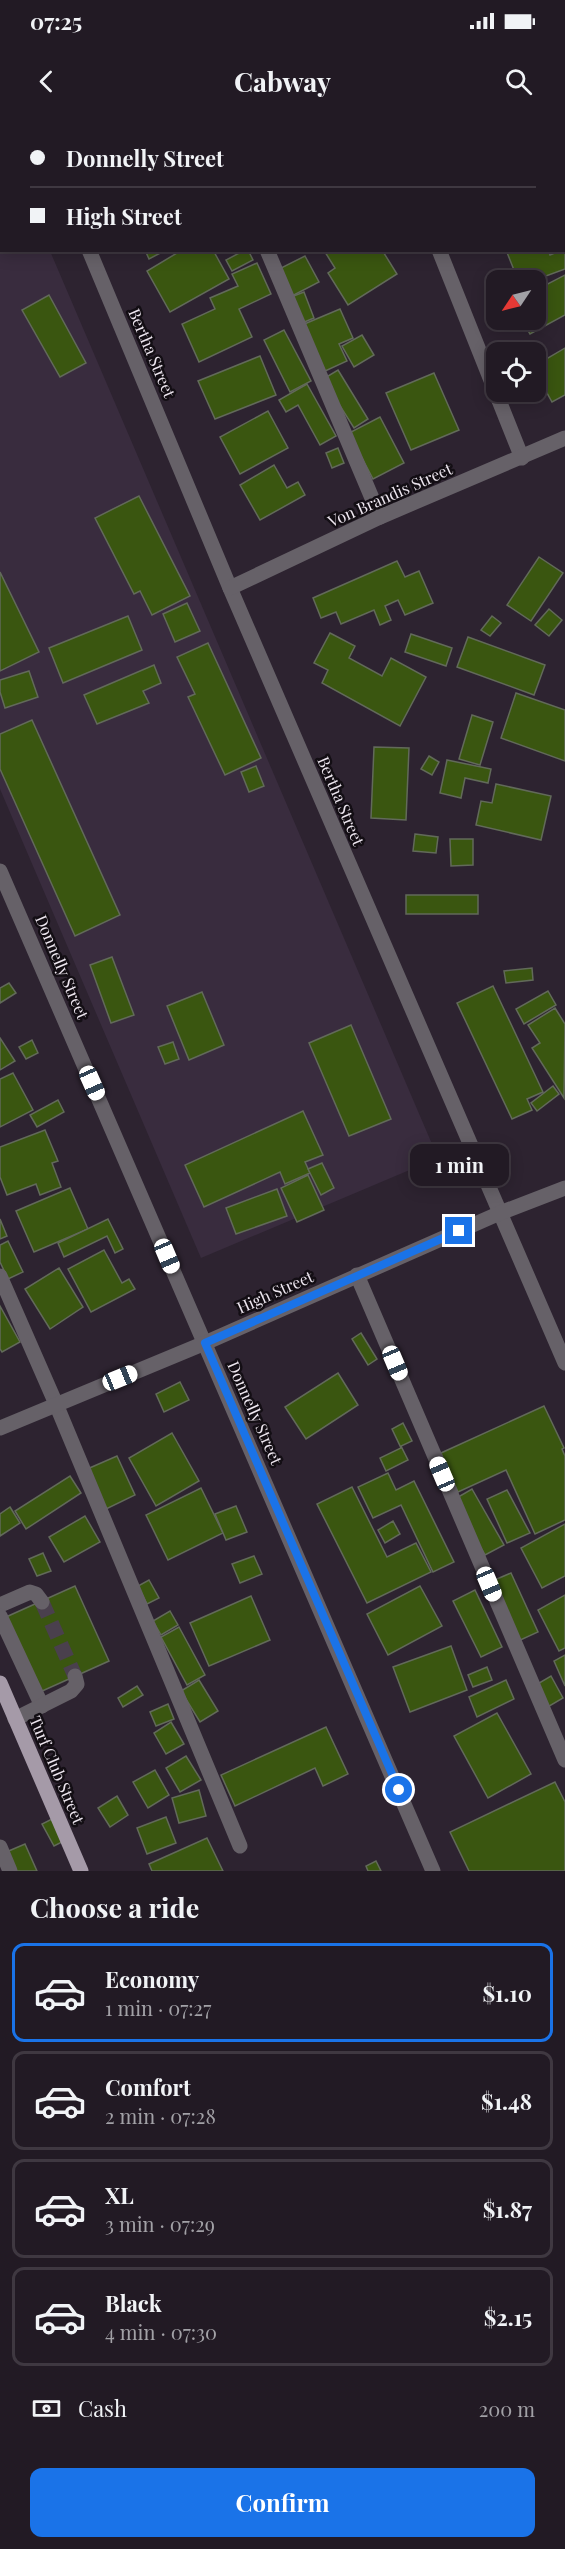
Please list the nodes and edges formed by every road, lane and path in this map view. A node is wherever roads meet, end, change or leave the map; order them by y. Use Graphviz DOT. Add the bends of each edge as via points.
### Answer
graph roads {
  1 [pos="90,252"];
  2 [pos="268,252"];
  3 [pos="440,252"];
  4 [pos="565,438"];
  5 [pos="522,459"];
  6 [pos="380,517"];
  7 [pos="230,588"];
  8 [pos="0,871"];
  9 [pos="565,1188"];
  10 [pos="501,1213"];
  11 [pos="357,1275"];
  12 [pos="0,1276"];
  13 [pos="205,1343"];
  14 [pos="565,1363"];
  15 [pos="56,1404"];
  16 [pos="0,1428"];
  17 [pos="42,1602"];
  18 [pos="0,1605"];
  19 [pos="0,1616"];
  20 [pos="75,1676"];
  21 [pos="0,1683"];
  22 [pos="42,1706"];
  23 [pos="15,1719"];
  24 [pos="565,1760"];
  25 [pos="240,1846"];
  26 [pos="0,1847"];
  27 [pos="10,1871"];
  28 [pos="81,1871"];
  29 [pos="433,1871"];
  1 -- 7 [label="street, Bertha Street"];
  2 -- 6 [label="street"];
  3 -- 5 [label="street"];
  4 -- 5 [label="street, Von Brandis Street"];
  5 -- 6 [label="street, Von Brandis Street"];
  6 -- 7 [label="street, Von Brandis Street"];
  7 -- 10 [label="street, Bertha Street"];
  8 -- 13 [label="street, Donnelly Street"];
  9 -- 10 [label="street, High Street"];
  10 -- 11 [label="street, High Street"];
  10 -- 14 [label="street, Bertha Street"];
  11 -- 13 [label="street, High Street"];
  11 -- 24 [label="street"];
  12 -- 15 [label="street"];
  13 -- 15 [label="street, High Street"];
  13 -- 29 [label="street, Donnelly Street"];
  15 -- 16 [label="street, High Street"];
  15 -- 25 [label="street"];
  17 -- 18 [label="street" via="30,1592"];
  19 -- 22 [label="street"];
  20 -- 22 [label="street" via="74,1688"];
  21 -- 23 [label="main road, Turf Club Street"];
  22 -- 23 [label="street"];
  23 -- 28 [label="main road, Turf Club Street"];
  26 -- 27 [label="street"];
}
